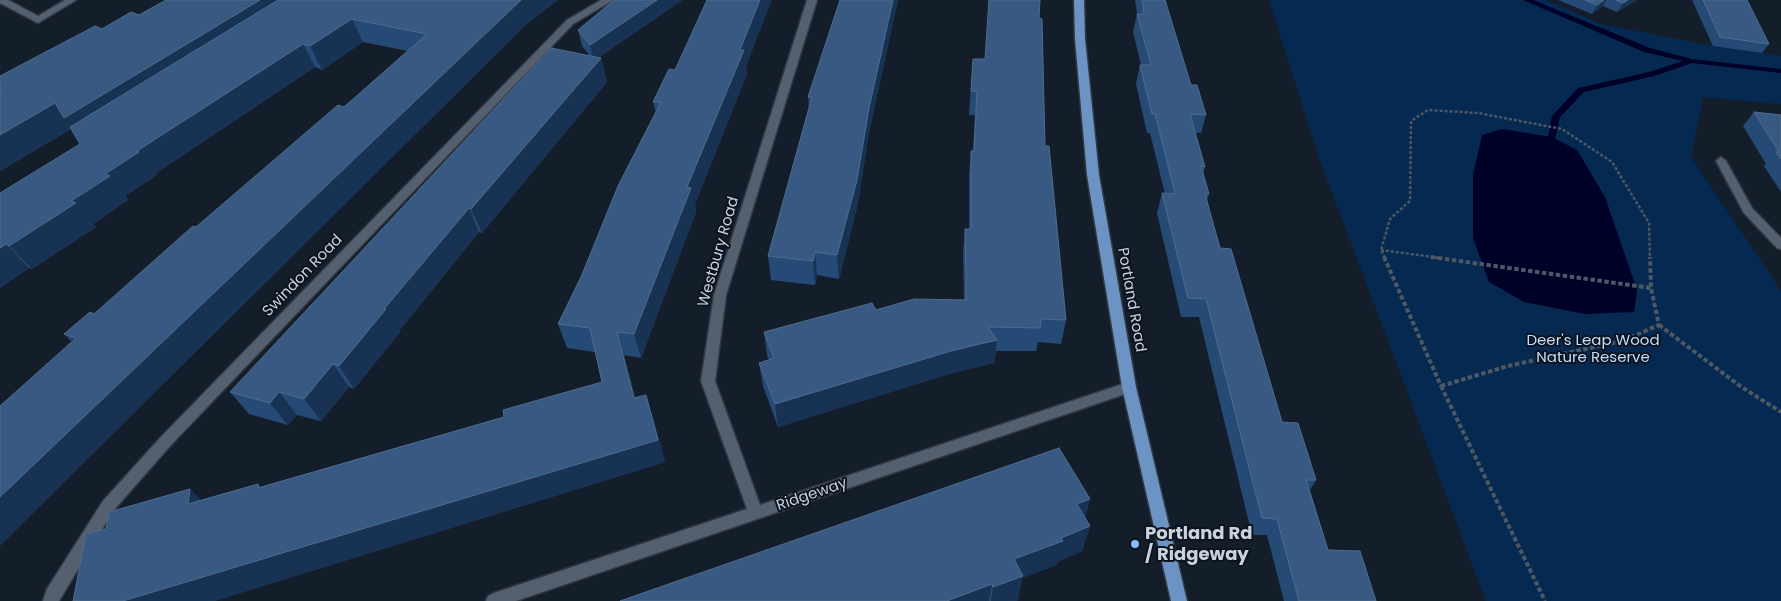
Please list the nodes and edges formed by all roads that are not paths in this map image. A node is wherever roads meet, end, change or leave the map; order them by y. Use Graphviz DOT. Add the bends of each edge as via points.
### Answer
graph roads {
  1 [pos="1,0"];
  2 [pos="72,0"];
  3 [pos="608,0"];
  4 [pos="812,0"];
  5 [pos="1079,0"];
  6 [pos="1721,161"];
  7 [pos="1781,245"];
  8 [pos="1129,387"];
  9 [pos="756,514"];
  10 [pos="51,601"];
  11 [pos="494,601"];
  12 [pos="1179,601"];
  1 -- 2 [label="street" via="38,20"];
  3 -- 10 [label="street, Swindon Road" via="570,22 165,442 108,506"];
  4 -- 9 [label="street, Westbury Road" via="720,295 708,381"];
  5 -- 8 [label="main road, Portland Road" via="1093,175"];
  6 -- 7 [label="street" via="1748,210"];
  8 -- 9 [label="street, Ridgeway"];
  8 -- 12 [label="main road, Portland Road"];
  9 -- 11 [label="street, Ridgeway"];
}
